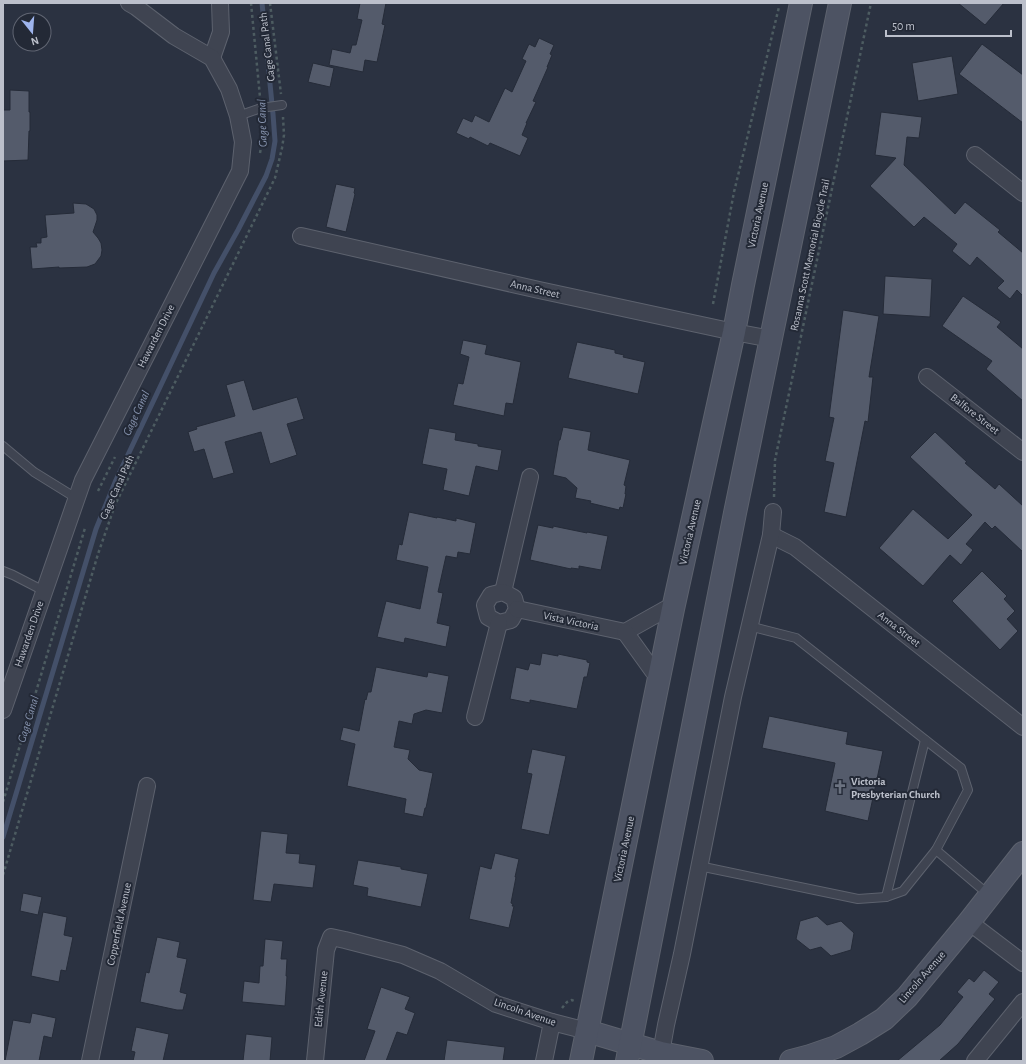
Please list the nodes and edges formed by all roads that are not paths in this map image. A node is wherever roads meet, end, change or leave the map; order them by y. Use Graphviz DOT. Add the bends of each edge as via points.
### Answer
graph roads {
  1 [pos="129,3"];
  2 [pos="220,3"];
  3 [pos="801,3"];
  4 [pos="840,3"];
  5 [pos="212,58"];
  6 [pos="282,105"];
  7 [pos="238,116"];
  8 [pos="975,155"];
  9 [pos="1023,194"];
  10 [pos="301,236"];
  11 [pos="734,332"];
  12 [pos="771,338"];
  13 [pos="927,377"];
  14 [pos="3,446"];
  15 [pos="1023,452"];
  16 [pos="530,477"];
  17 [pos="76,498"];
  18 [pos="773,512"];
  19 [pos="771,535"];
  20 [pos="3,571"];
  21 [pos="44,591"];
  22 [pos="503,592"];
  23 [pos="517,609"];
  24 [pos="673,609"];
  25 [pos="498,623"];
  26 [pos="749,626"];
  27 [pos="625,632"];
  28 [pos="660,676"];
  29 [pos="3,710"];
  30 [pos="475,717"];
  31 [pos="1023,728"];
  32 [pos="925,740"];
  33 [pos="147,786"];
  34 [pos="936,850"];
  35 [pos="1023,853"];
  36 [pos="700,866"];
  37 [pos="990,896"];
  38 [pos="886,898"];
  39 [pos="969,922"];
  40 [pos="331,937"];
  41 [pos="1023,963"];
  42 [pos="1023,1002"];
  43 [pos="552,1022"];
  44 [pos="586,1031"];
  45 [pos="628,1052"];
  46 [pos="661,1052"];
  47 [pos="90,1061"];
  48 [pos="315,1061"];
  49 [pos="544,1061"];
  50 [pos="581,1061"];
  51 [pos="702,1061"];
  52 [pos="791,1061"];
  53 [pos="975,1061"];
  1 -- 5 [label="street" via="174,36"];
  2 -- 5 [label="street" via="221,32"];
  3 -- 11 [label="main road, Victoria Avenue"];
  4 -- 12 [label="main road"];
  5 -- 7 [label="street, Hawarden Drive" via="229,89"];
  6 -- 7 [label="lane"];
  7 -- 17 [label="street, Hawarden Drive" via="243,142 240,171"];
  8 -- 9 [label="street"];
  10 -- 11 [label="street, Anna Street"];
  11 -- 12 [label="street, Anna Street"];
  11 -- 24 [label="main road, Victoria Avenue"];
  12 -- 45 [label="main road"];
  13 -- 15 [label="street, Balfore Street"];
  14 -- 17 [label="lane" via="34,472"];
  16 -- 22 [label="street"];
  17 -- 21 [label="street, Hawarden Drive"];
  18 -- 19 [label="street"];
  19 -- 26 [label="street"];
  19 -- 31 [label="street, Anna Street" via="795,548"];
  20 -- 21 [label="lane"];
  21 -- 29 [label="street, Hawarden Drive"];
  22 -- 23 [label="street" via="514,598"];
  22 -- 25 [label="street" via="491,595 485,605 488,617"];
  23 -- 25 [label="street" via="511,620"];
  23 -- 27 [label="street, Vista Victoria"];
  24 -- 27 [label="street" via="666,609"];
  24 -- 28 [label="main road, Victoria Avenue"];
  25 -- 30 [label="street"];
  26 -- 32 [label="lane" via="796,638"];
  26 -- 36 [label="street"];
  27 -- 28 [label="street" via="653,672"];
  28 -- 44 [label="main road, Victoria Avenue"];
  32 -- 34 [label="lane" via="961,768 968,790"];
  32 -- 38 [label="lane"];
  33 -- 47 [label="street, Copperfield Avenue"];
  34 -- 37 [label="lane"];
  34 -- 38 [label="lane" via="903,891"];
  35 -- 37 [label="main road, Lincoln Avenue"];
  36 -- 38 [label="lane" via="858,898"];
  36 -- 46 [label="street"];
  37 -- 39 [label="main road, Lincoln Avenue"];
  39 -- 41 [label="street"];
  39 -- 52 [label="main road, Lincoln Avenue" via="907,997 884,1019 836,1047"];
  40 -- 43 [label="street, Lincoln Avenue" via="403,955 440,971 496,1004"];
  40 -- 48 [label="street, Edith Avenue" via="326,950"];
  42 -- 53 [label="street"];
  43 -- 44 [label="street, Lincoln Avenue"];
  43 -- 49 [label="street"];
  44 -- 45 [label="main road, Lincoln Avenue"];
  44 -- 50 [label="main road, Victoria Avenue"];
  45 -- 46 [label="main road, Lincoln Avenue"];
  46 -- 51 [label="main road, Lincoln Avenue"];
}
